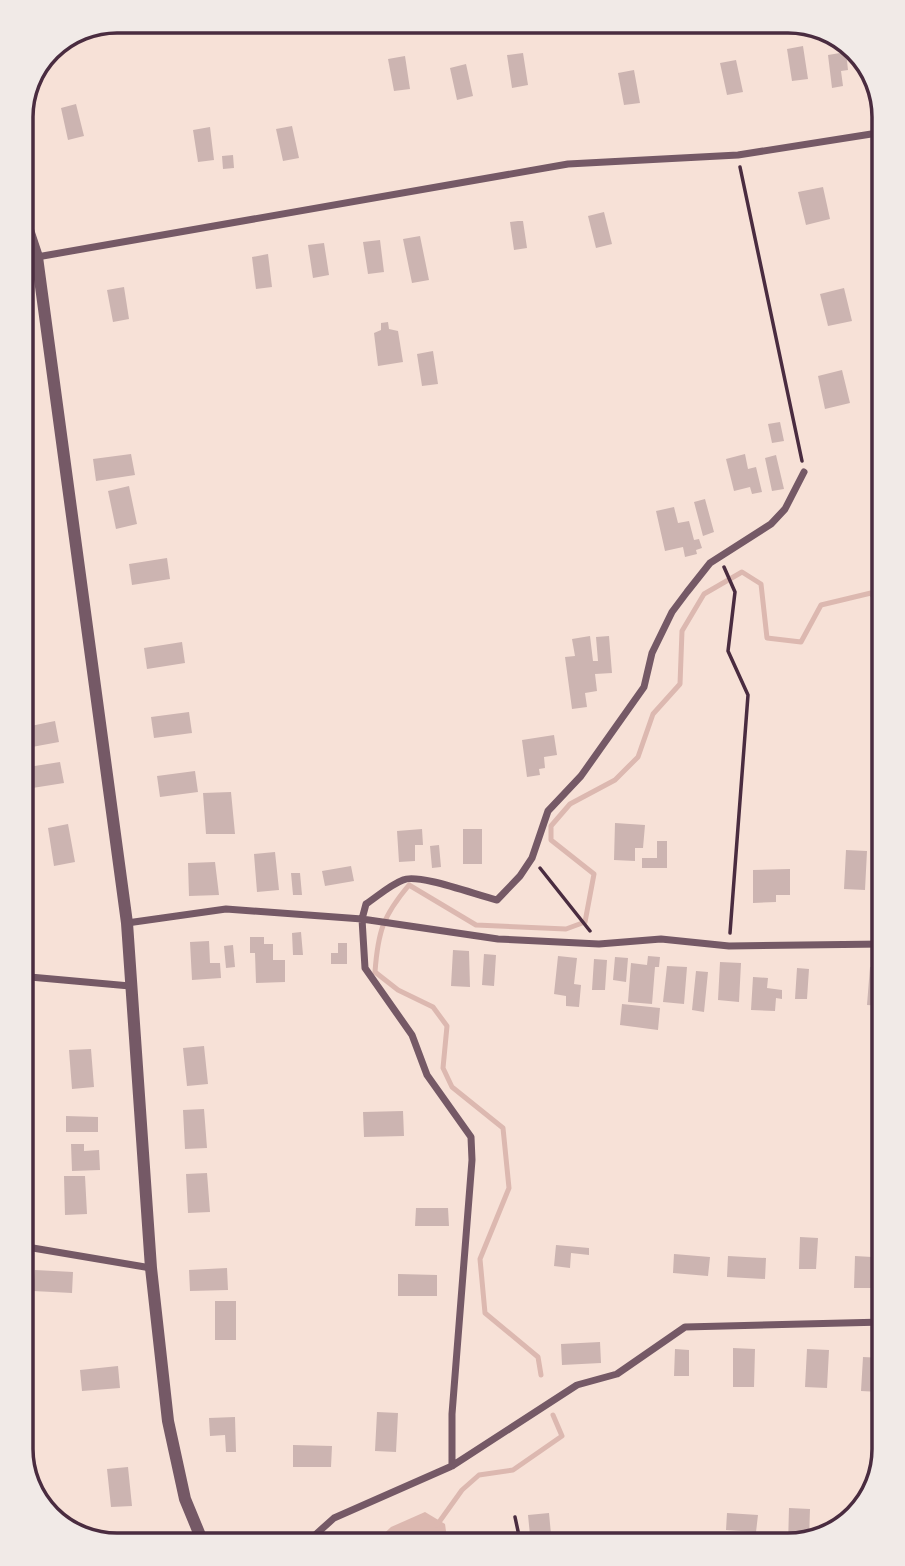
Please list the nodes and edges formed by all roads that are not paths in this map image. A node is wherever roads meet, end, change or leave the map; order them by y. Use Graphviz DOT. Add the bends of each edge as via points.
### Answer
graph roads {
  1 [pos="872,134"];
  2 [pos="33,245"];
  3 [pos="37,257"];
  4 [pos="804,472"];
  5 [pos="362,919"];
  6 [pos="127,923"];
  7 [pos="872,944"];
  8 [pos="33,977"];
  9 [pos="130,986"];
  10 [pos="33,1247"];
  11 [pos="151,1268"];
  12 [pos="872,1322"];
  13 [pos="452,1466"];
  14 [pos="199,1533"];
  15 [pos="317,1533"];
  1 -- 3 [label="street" via="737,155 568,164"];
  2 -- 3 [label="street"];
  3 -- 6 [label="street"];
  4 -- 5 [label="street" via="785,509 771,524 710,563 672,612 652,653 644,687 601,749 548,811 532,858 497,900 428,878 405,878 366,904"];
  5 -- 6 [label="street" via="226,909"];
  5 -- 7 [label="street" via="498,939 599,944 661,939 729,946"];
  5 -- 13 [label="street" via="365,968 412,1035 428,1075 471,1138"];
  6 -- 9 [label="street"];
  8 -- 9 [label="street"];
  9 -- 11 [label="street"];
  10 -- 11 [label="street"];
  11 -- 14 [label="street" via="167,1421 185,1500"];
  12 -- 13 [label="street" via="685,1327 617,1374 577,1385"];
  13 -- 15 [label="street" via="334,1518"];
}
